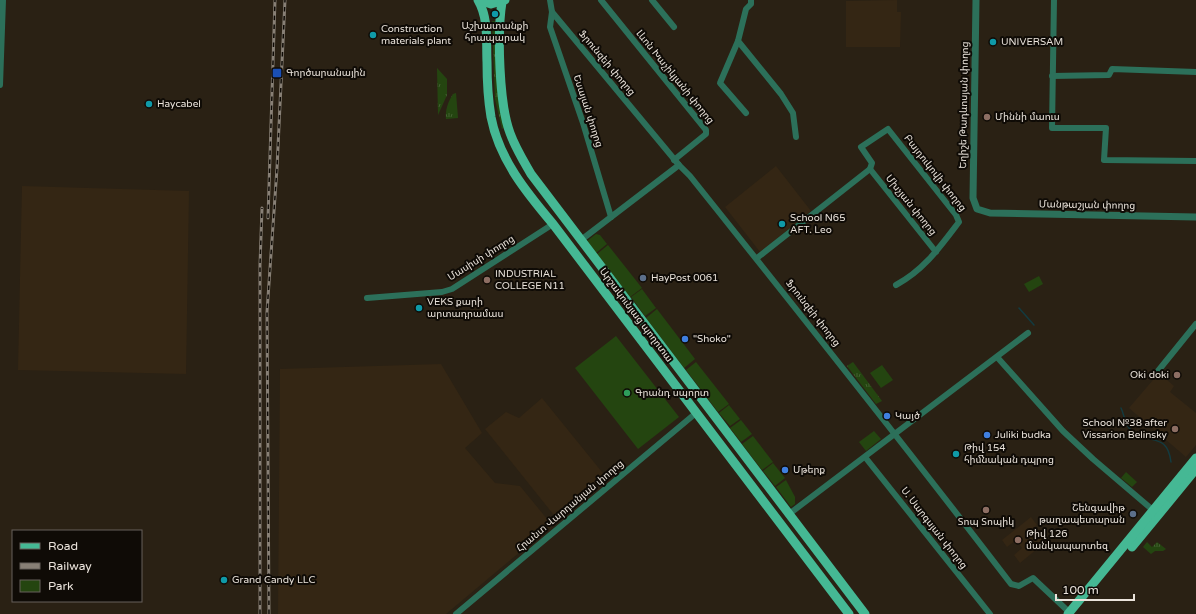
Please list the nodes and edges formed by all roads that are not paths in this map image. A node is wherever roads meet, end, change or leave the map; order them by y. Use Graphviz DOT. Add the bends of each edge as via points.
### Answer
graph roads {
  1 [pos="3,0"];
  2 [pos="479,0"];
  3 [pos="550,0"];
  4 [pos="601,0"];
  5 [pos="652,0"];
  6 [pos="751,0"];
  7 [pos="976,0"];
  8 [pos="1054,0"];
  9 [pos="504,1"];
  10 [pos="552,12"];
  11 [pos="674,27"];
  12 [pos="738,41"];
  13 [pos="1196,72"];
  14 [pos="1052,76"];
  15 [pos="0,84"];
  16 [pos="746,113"];
  17 [pos="509,132"];
  18 [pos="496,135"];
  19 [pos="796,137"];
  20 [pos="674,160"];
  21 [pos="1196,161"];
  22 [pos="679,165"];
  23 [pos="870,169"];
  24 [pos="978,209"];
  25 [pos="563,216"];
  26 [pos="611,217"];
  27 [pos="1196,217"];
  28 [pos="552,224"];
  29 [pos="581,240"];
  30 [pos="936,252"];
  31 [pos="757,258"];
  32 [pos="896,285"];
  33 [pos="367,298"];
  34 [pos="1196,324"];
  35 [pos="1028,333"];
  36 [pos="997,356"];
  37 [pos="1158,371"];
  38 [pos="706,405"];
  39 [pos="696,413"];
  40 [pos="895,434"];
  41 [pos="865,457"];
  42 [pos="1196,458"];
  43 [pos="1192,474"];
  44 [pos="1154,511"];
  45 [pos="789,514"];
  46 [pos="856,602"];
  47 [pos="848,612"];
  48 [pos="989,613"];
  49 [pos="1071,613"];
  50 [pos="456,614"];
  51 [pos="865,614"];
  1 -- 15 [label="street"];
  2 -- 9 [label="main road" via="491,4"];
  2 -- 18 [label="main road, Արշակունյաց պողոտա" via="486,20 488,83"];
  3 -- 10 [label="street"];
  4 -- 20 [label="street, Լևոն Խաչիկյանի փողոց" via="706,130 706,134"];
  5 -- 11 [label="street"];
  6 -- 12 [label="street" via="746,9"];
  7 -- 24 [label="street, Եղիշե Թադևոսյան փողոց" via="973,198"];
  8 -- 14 [label="street"];
  9 -- 17 [label="main road, Արշակունյաց պողոտա" via="499,27 504,110"];
  10 -- 20 [label="street, Ֆրունզեի փողոց"];
  10 -- 26 [label="street, Եսայան փողոց" via="550,28 583,123"];
  12 -- 16 [label="street" via="720,83"];
  12 -- 19 [label="street" via="781,94 793,114"];
  13 -- 14 [label="street" via="1112,69 1109,75"];
  14 -- 21 [label="street" via="1052,128 1106,128 1104,160"];
  17 -- 18 [label="main road" via="502,138"];
  17 -- 25 [label="main road, Արշակունյաց պողոտա" via="531,174"];
  18 -- 28 [label="main road, Արշակունյաց պողոտա" via="513,172"];
  20 -- 22 [label="street, Ֆրունզեի փողոց"];
  22 -- 26 [label="street"];
  22 -- 31 [label="street, Ֆրունզեի փողոց"];
  23 -- 30 [label="street, Մխչյան փողոց"];
  23 -- 30 [label="street, Բայդուկովի փողոց" via="872,163 861,147 886,130 890,130 959,222"];
  23 -- 31 [label="street"];
  24 -- 27 [label="street, Մանթաշյան փողոց" via="998,213"];
  25 -- 28 [label="main road"];
  25 -- 29 [label="main road, Արշակունյաց պողոտա"];
  26 -- 29 [label="street"];
  28 -- 33 [label="street, Մասիսի փողոց" via="452,289"];
  28 -- 39 [label="main road, Արշակունյաց պողոտա"];
  29 -- 38 [label="main road, Արշակունյաց պողոտա"];
  30 -- 32 [label="street, Բայդուկովի փողոց" via="918,271"];
  31 -- 40 [label="street, Ֆրունզեի փողոց"];
  34 -- 37 [label="street"];
  35 -- 36 [label="street"];
  36 -- 40 [label="street"];
  36 -- 44 [label="street" via="1063,431"];
  38 -- 39 [label="main road"];
  38 -- 45 [label="main road, Արշակունյաց պողոտա"];
  39 -- 47 [label="main road, Արշակունյաց պողոտա"];
  39 -- 50 [label="street, Հրանտ Վարդանյան փողոց"];
  40 -- 41 [label="street"];
  40 -- 49 [label="street, Ֆրունզեի փողոց" via="1011,584 1019,586 1033,578"];
  41 -- 45 [label="street"];
  41 -- 48 [label="street, Ս. Սարգսյան փողոց"];
  42 -- 43 [label="main road"];
  43 -- 44 [label="main road"];
  43 -- 49 [label="main road"];
  44 -- 49 [label="main road"];
  45 -- 46 [label="main road, Արշակունյաց պողոտա"];
  46 -- 47 [label="main road" via="856,612"];
  46 -- 51 [label="main road, Արշակունյաց պողոտա"];
}
